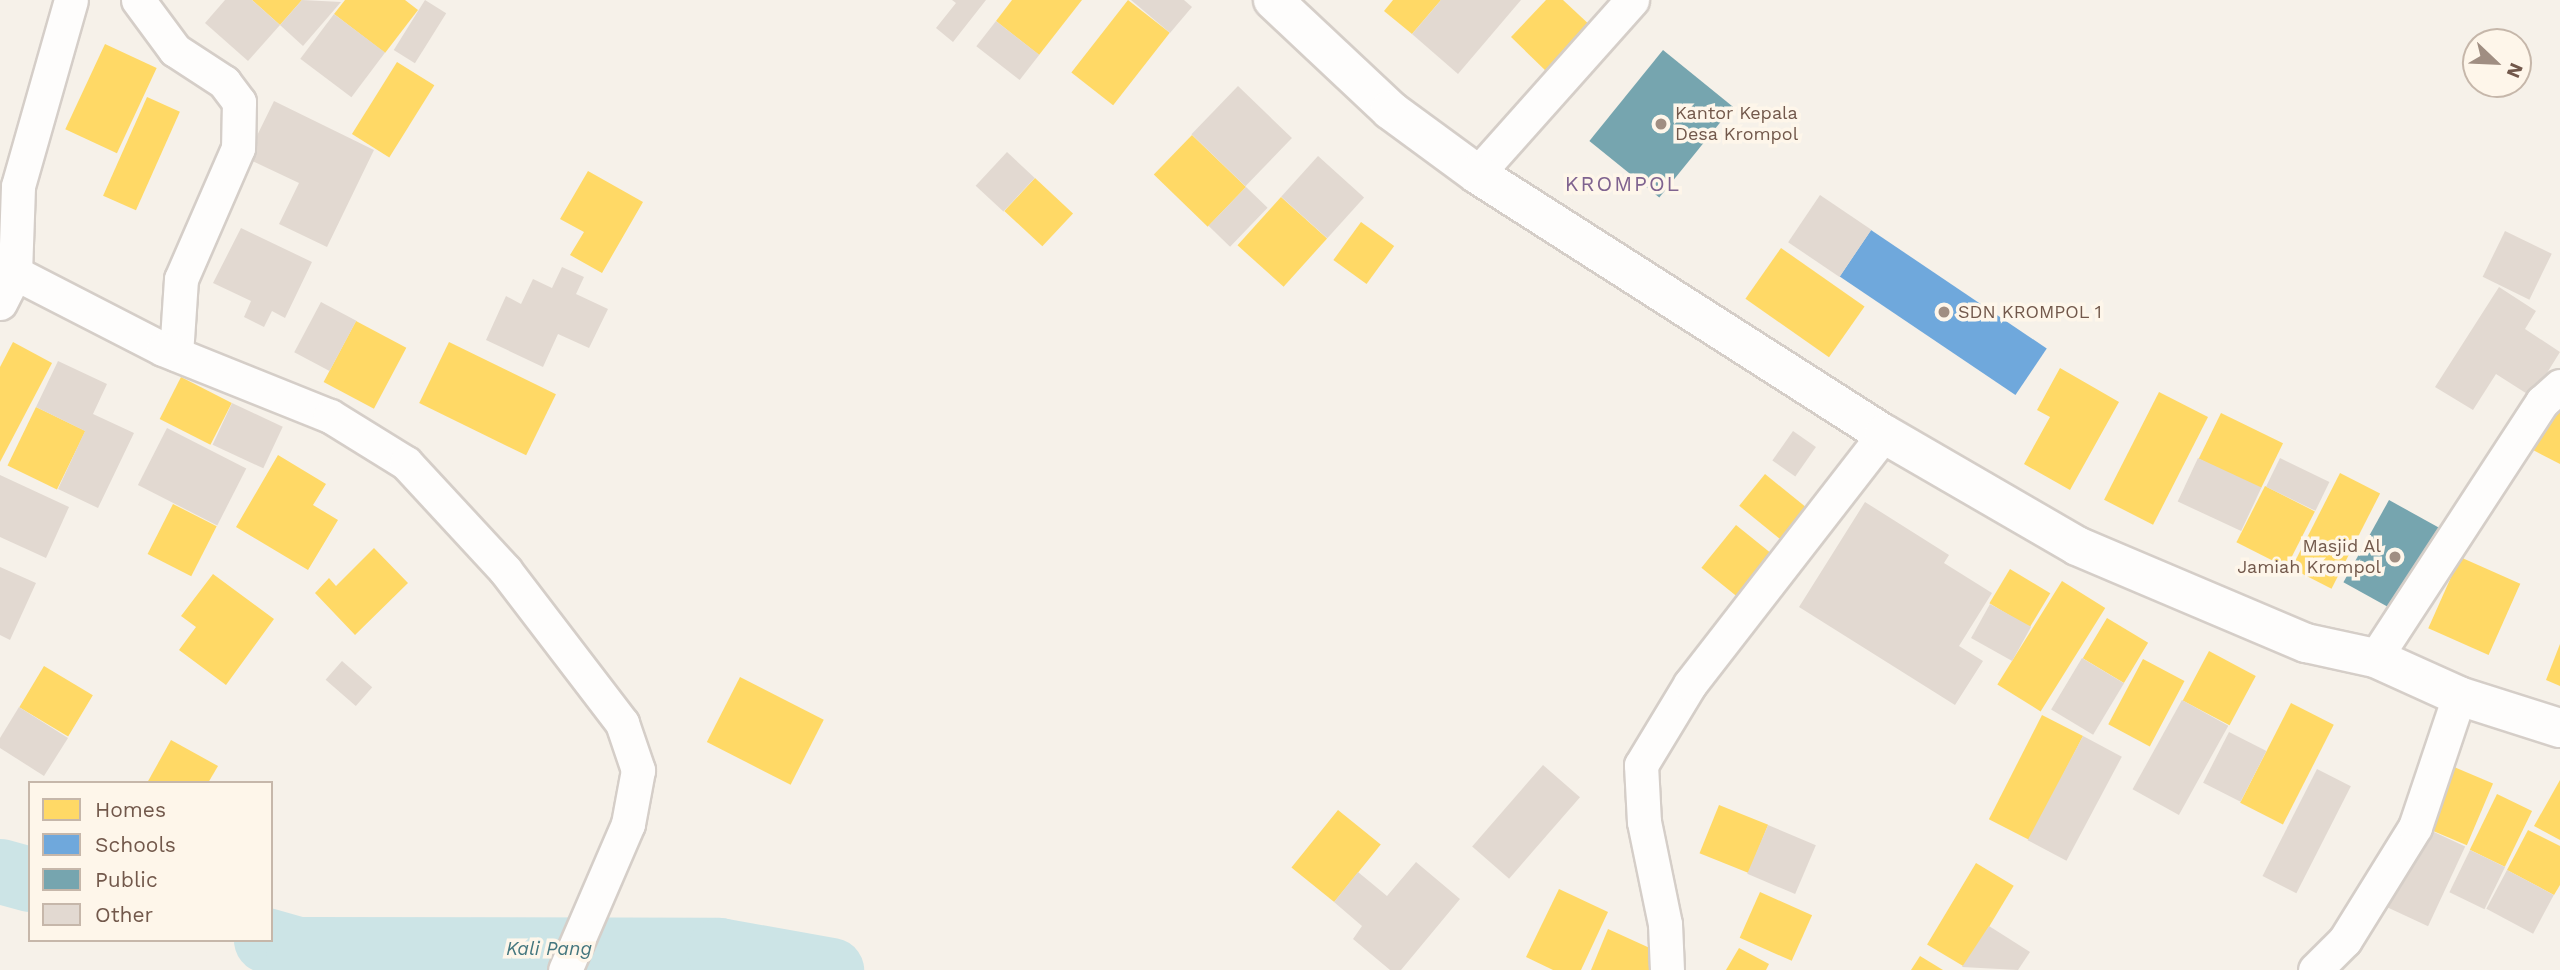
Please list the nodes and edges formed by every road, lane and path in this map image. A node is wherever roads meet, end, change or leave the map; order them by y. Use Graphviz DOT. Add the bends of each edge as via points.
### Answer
graph roads {
  1 [pos="71,0"];
  2 [pos="138,0"];
  3 [pos="1273,0"];
  4 [pos="1632,0"];
  5 [pos="1477,174"];
  6 [pos="15,273"];
  7 [pos="0,303"];
  8 [pos="176,354"];
  9 [pos="2560,386"];
  10 [pos="1884,434"];
  11 [pos="2375,658"];
  12 [pos="2459,696"];
  13 [pos="2560,728"];
  14 [pos="565,970"];
  15 [pos="1667,970"];
  16 [pos="2315,970"];
  1 -- 6 [label="street" via="18,186"];
  2 -- 8 [label="street" via="175,50 224,82 239,102 238,148 181,279"];
  3 -- 5 [label="street" via="1390,110"];
  4 -- 5 [label="street"];
  5 -- 10 [label="street"];
  6 -- 7 [label="street"];
  6 -- 8 [label="street"];
  8 -- 14 [label="street" via="330,416 406,463 505,570 622,723 638,770 630,810"];
  9 -- 11 [label="street" via="2542,402"];
  10 -- 11 [label="street" via="2077,546 2306,643"];
  10 -- 15 [label="street" via="1690,684 1641,765 1644,822 1665,924"];
  11 -- 12 [label="street"];
  12 -- 13 [label="street"];
  12 -- 16 [label="street" via="2415,827 2345,940"];
}
